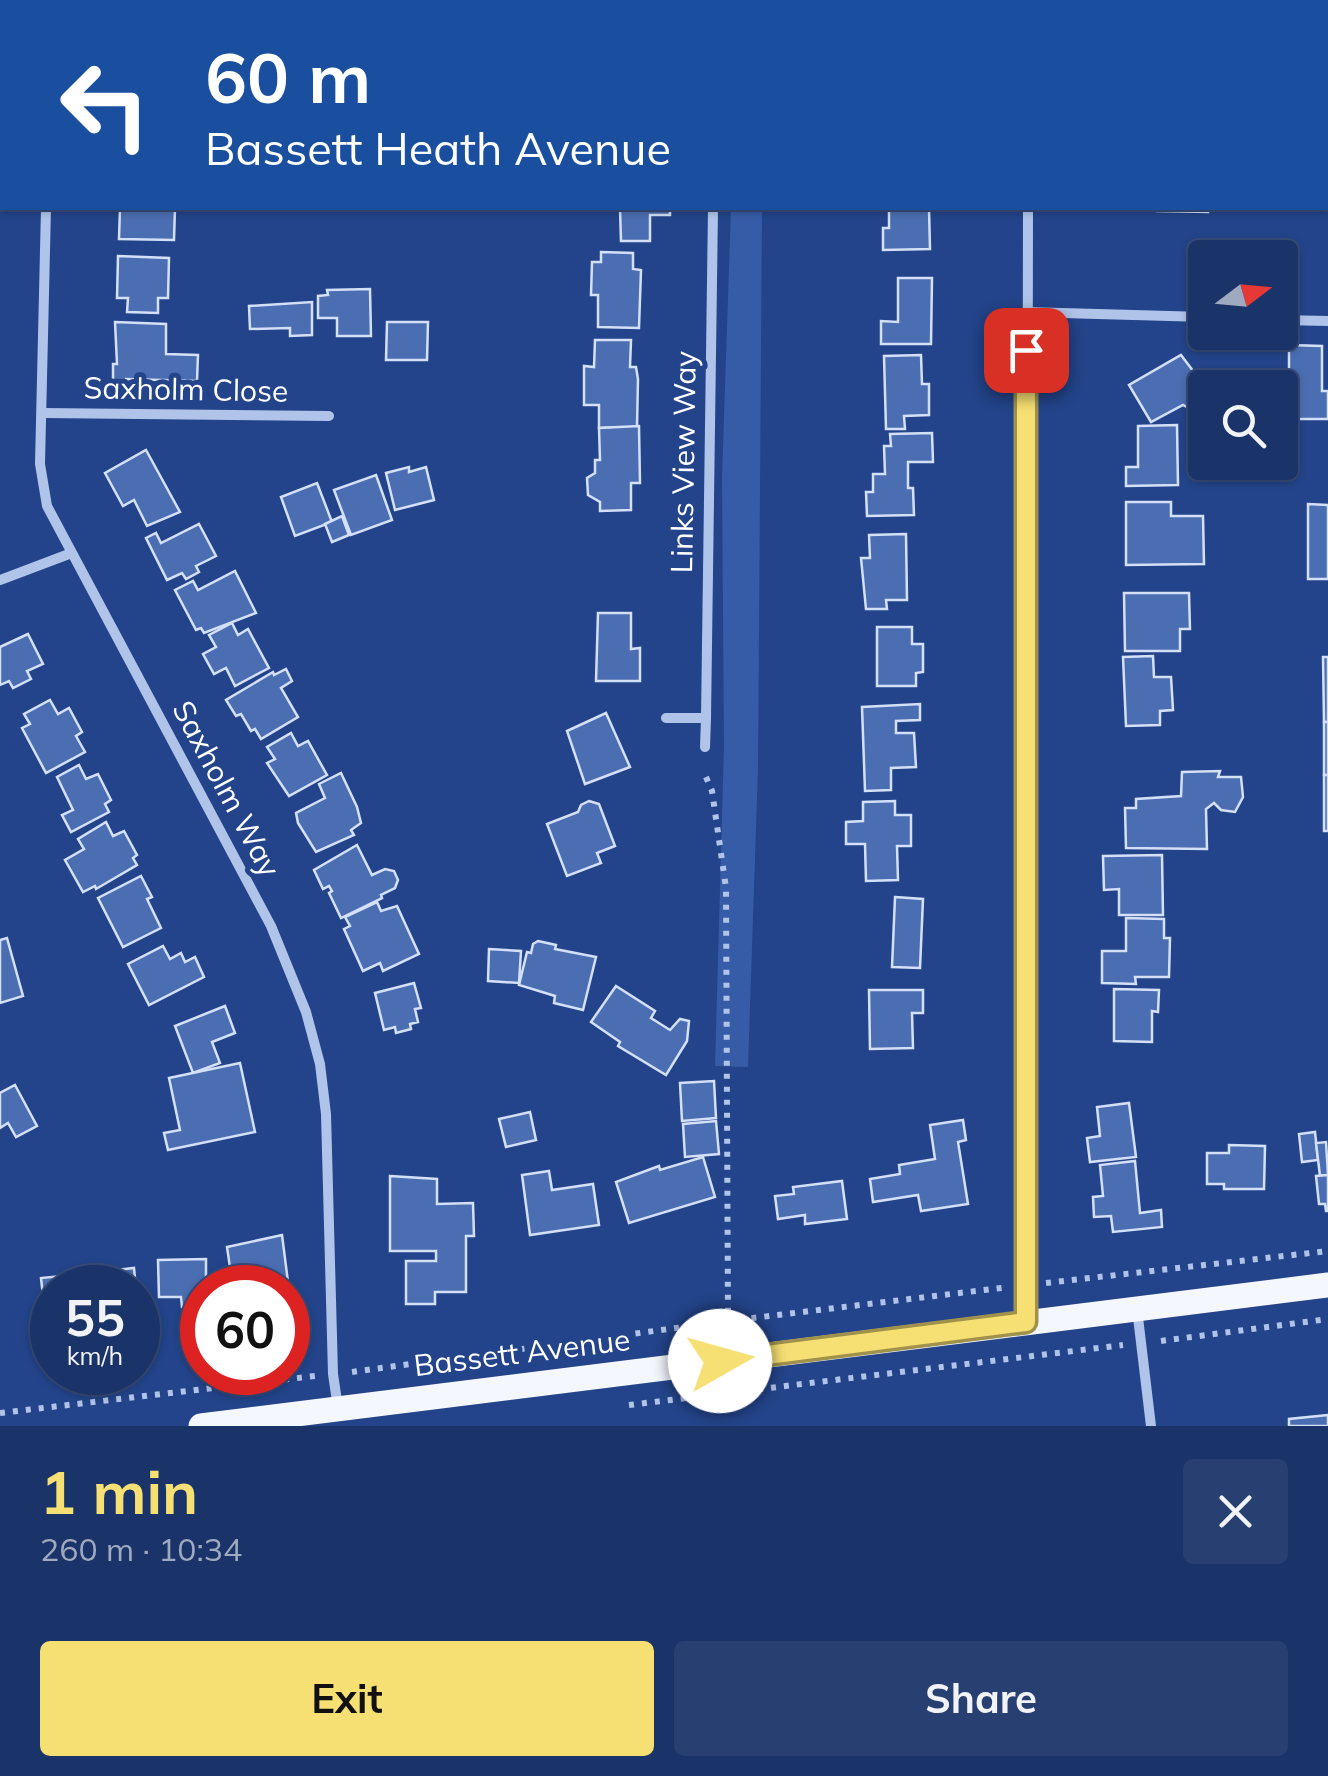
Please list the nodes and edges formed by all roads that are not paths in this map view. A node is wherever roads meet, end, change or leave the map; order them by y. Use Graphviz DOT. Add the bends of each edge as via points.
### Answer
graph roads {
  1 [pos="46,210"];
  2 [pos="713,210"];
  3 [pos="1028,210"];
  4 [pos="1026,312"];
  5 [pos="1188,317"];
  6 [pos="1298,321"];
  7 [pos="1328,322"];
  8 [pos="43,413"];
  9 [pos="329,416"];
  10 [pos="70,554"];
  11 [pos="0,580"];
  12 [pos="666,718"];
  13 [pos="706,718"];
  14 [pos="705,747"];
  15 [pos="1328,1285"];
  16 [pos="1137,1308"];
  17 [pos="1026,1322"];
  18 [pos="338,1408"];
  19 [pos="201,1426"];
  20 [pos="1151,1426"];
  1 -- 8 [label="street, Saxholm Way"];
  2 -- 13 [label="street, Links View Way"];
  3 -- 4 [label="street"];
  4 -- 5 [label="street"];
  4 -- 17 [label="street"];
  6 -- 7 [label="street"];
  8 -- 9 [label="street, Saxholm Close"];
  8 -- 10 [label="street, Saxholm Way" via="40,464 47,506"];
  10 -- 11 [label="street"];
  10 -- 18 [label="street, Saxholm Way" via="270,926 306,1012 326,1114"];
  12 -- 13 [label="street"];
  13 -- 14 [label="street, Links View Way"];
  15 -- 16 [label="main road, Bassett Avenue"];
  16 -- 17 [label="main road, Bassett Avenue"];
  16 -- 20 [label="street"];
  17 -- 18 [label="main road, Bassett Avenue"];
  18 -- 19 [label="main road, Bassett Avenue"];
}
